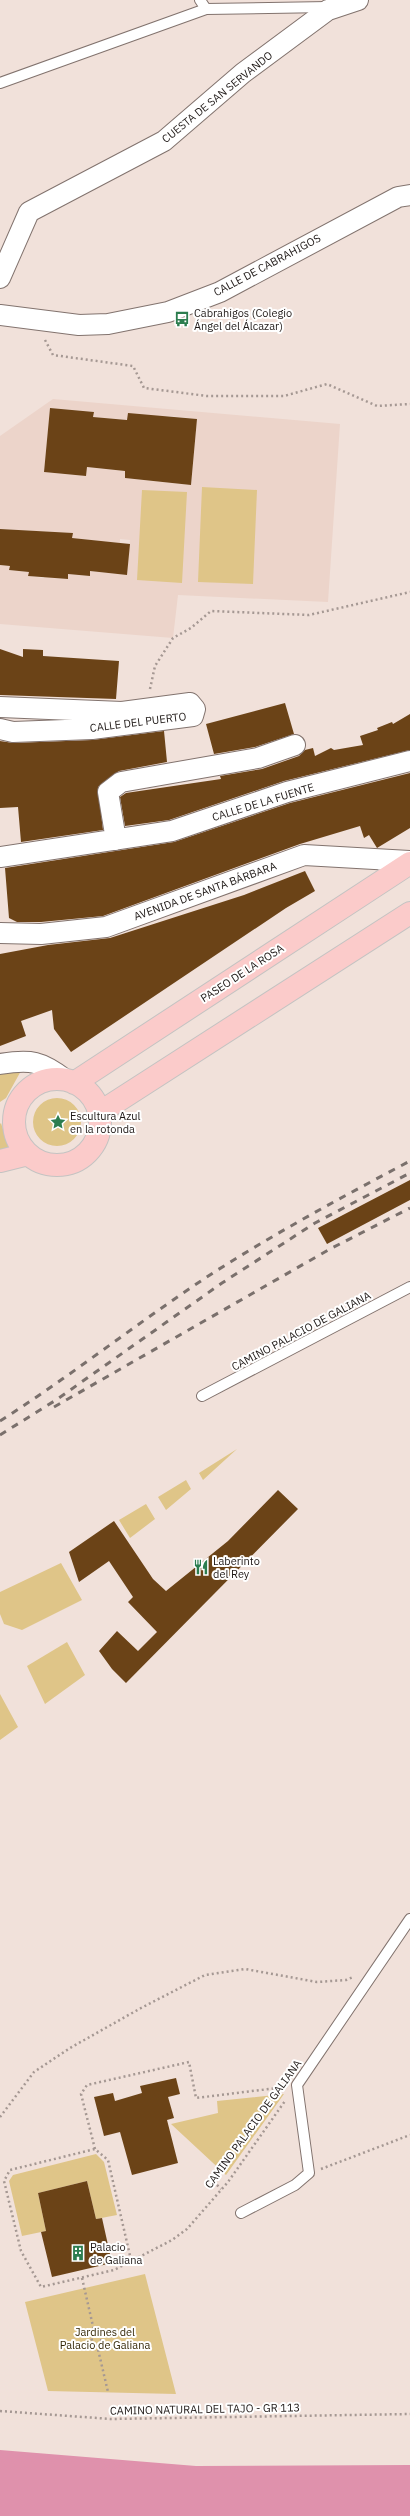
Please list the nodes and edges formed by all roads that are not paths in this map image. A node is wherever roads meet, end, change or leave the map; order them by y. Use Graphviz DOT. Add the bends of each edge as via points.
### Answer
graph roads {
  1 [pos="200,0"];
  2 [pos="358,0"];
  3 [pos="338,7"];
  4 [pos="206,9"];
  5 [pos="0,83"];
  6 [pos="410,195"];
  7 [pos="0,278"];
  8 [pos="0,315"];
  9 [pos="0,707"];
  10 [pos="0,729"];
  11 [pos="295,745"];
  12 [pos="410,761"];
  13 [pos="116,840"];
  14 [pos="0,857"];
  15 [pos="410,862"];
  16 [pos="410,913"];
  17 [pos="0,933"];
  18 [pos="0,1064"];
  19 [pos="70,1082"];
  20 [pos="9,1111"];
  21 [pos="99,1113"];
  22 [pos="28,1154"];
  23 [pos="0,1161"];
  24 [pos="410,1288"];
  25 [pos="202,1396"];
  26 [pos="410,1919"];
  27 [pos="241,2213"];
  1 -- 4 [label="lane"];
  2 -- 3 [label="street, CUESTA DE SAN SERVANDO"];
  3 -- 4 [label="lane"];
  3 -- 7 [label="street, CUESTA DE SAN SERVANDO" via="328,10 243,73 164,142 30,212"];
  4 -- 5 [label="lane"];
  6 -- 8 [label="street, CALLE DE CABRAHIGOS" via="391,200 220,292 168,312 108,324 79,325"];
  9 -- 10 [label="street, CALLE DEL PUERTO" via="122,712 190,703 195,709 193,716 92,729 13,732"];
  11 -- 13 [label="street" via="258,758 121,782 108,792"];
  12 -- 13 [label="street, CALLE DE LA FUENTE" via="287,792 172,831"];
  13 -- 14 [label="street, CALLE DE LA FUENTE"];
  15 -- 17 [label="street, AVENIDA DE SANTA BÁRBARA" via="304,855 106,927 41,934"];
  15 -- 19 [label="main road, PASEO DE LA ROSA"];
  16 -- 21 [label="main road"];
  18 -- 19 [label="street" via="27,1060 47,1066"];
  19 -- 20 [label="main road, PASEO DE LA ROSA" via="43,1082"];
  19 -- 21 [label="main road" via="90,1095"];
  20 -- 22 [label="main road, PASEO DE LA ROSA" via="17,1136"];
  21 -- 22 [label="main road" via="100,1128 95,1143 85,1155 72,1163 56,1165 41,1162"];
  22 -- 23 [label="main road"];
  24 -- 25 [label="lane, CAMINO PALACIO DE GALIANA"];
  26 -- 27 [label="lane, CAMINO PALACIO DE GALIANA" via="297,2085 309,2173 295,2186"];
}
